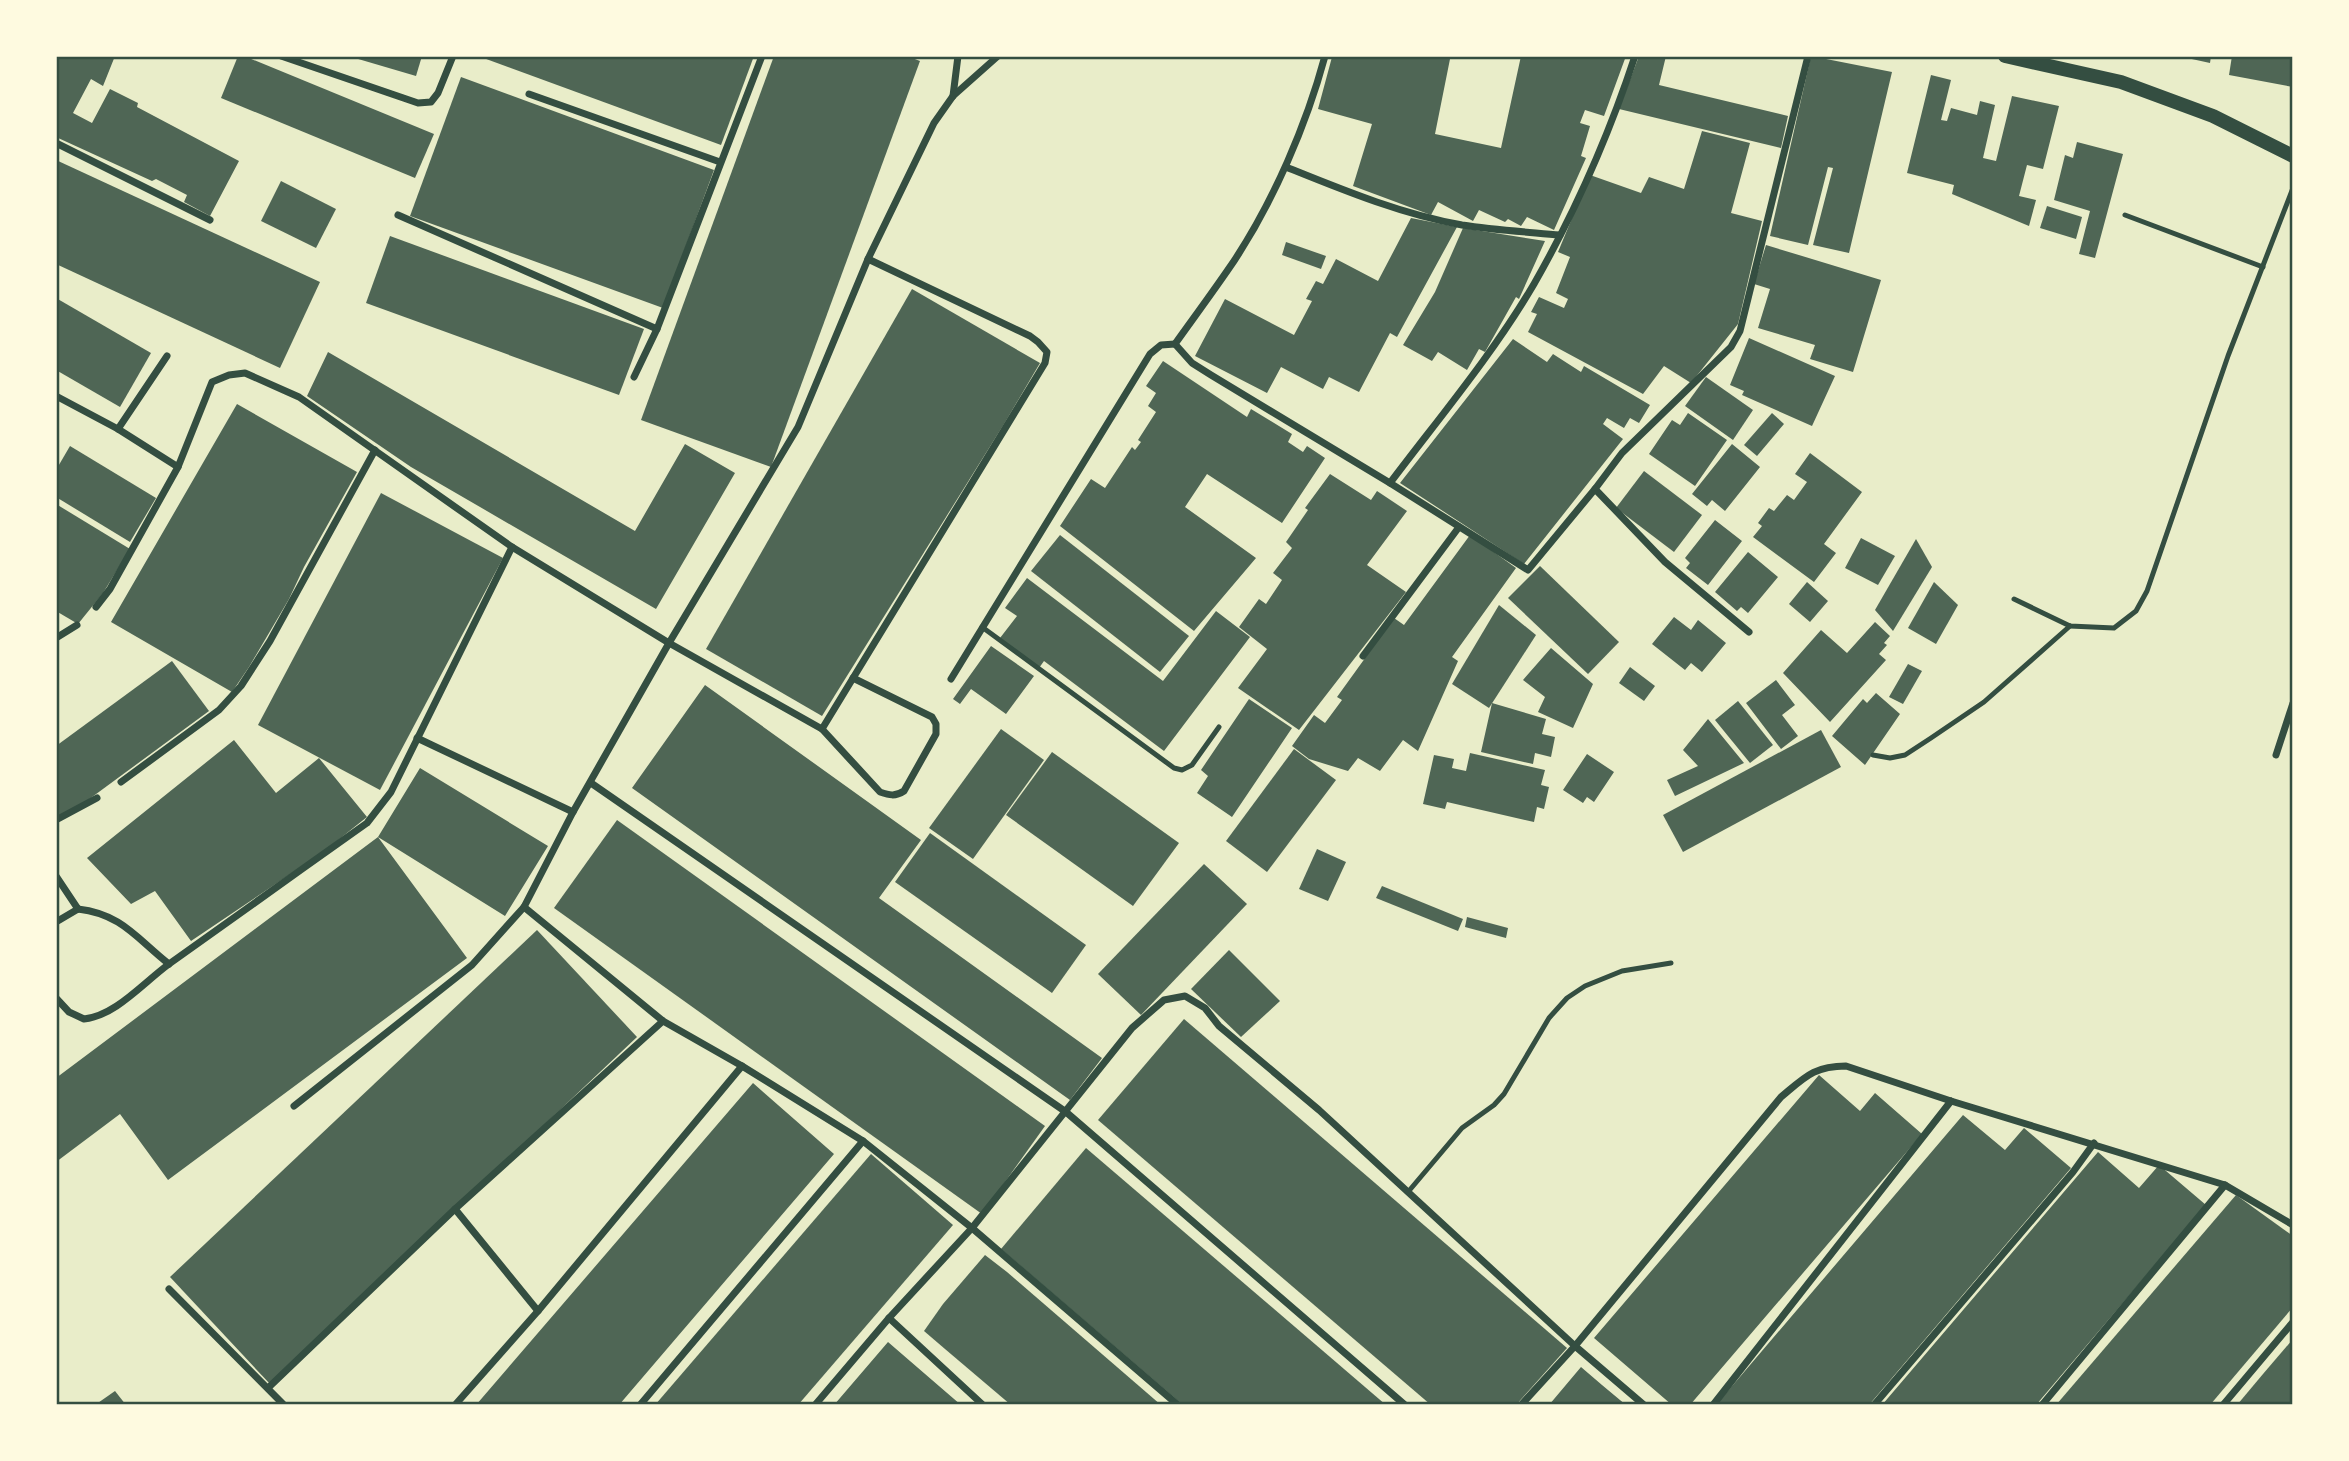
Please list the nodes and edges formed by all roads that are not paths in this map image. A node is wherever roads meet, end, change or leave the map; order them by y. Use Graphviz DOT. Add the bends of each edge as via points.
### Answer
graph roads {
  1 [pos="281,56"];
  2 [pos="453,56"];
  3 [pos="762,56"];
  4 [pos="958,56"];
  5 [pos="998,56"];
  6 [pos="1325,56"];
  7 [pos="1635,56"];
  8 [pos="1808,56"];
  9 [pos="2005,56"];
  10 [pos="529,94"];
  11 [pos="953,96"];
  12 [pos="56,143"];
  13 [pos="2293,154"];
  14 [pos="720,162"];
  15 [pos="1286,167"];
  16 [pos="2293,188"];
  17 [pos="398,215"];
  18 [pos="2125,215"];
  19 [pos="209,220"];
  20 [pos="1560,235"];
  21 [pos="868,259"];
  22 [pos="2263,267"];
  23 [pos="657,329"];
  24 [pos="1175,344"];
  25 [pos="167,356"];
  26 [pos="634,377"];
  27 [pos="56,396"];
  28 [pos="118,429"];
  29 [pos="375,450"];
  30 [pos="178,467"];
  31 [pos="1390,483"];
  32 [pos="1595,489"];
  33 [pos="1459,527"];
  34 [pos="512,547"];
  35 [pos="2014,599"];
  36 [pos="96,607"];
  37 [pos="77,625"];
  38 [pos="2070,626"];
  39 [pos="982,627"];
  40 [pos="1749,632"];
  41 [pos="56,638"];
  42 [pos="669,643"];
  43 [pos="1363,656"];
  44 [pos="853,678"];
  45 [pos="951,679"];
  46 [pos="2293,703"];
  47 [pos="1219,727"];
  48 [pos="822,729"];
  49 [pos="417,738"];
  50 [pos="1874,755"];
  51 [pos="2276,755"];
  52 [pos="121,782"];
  53 [pos="591,783"];
  54 [pos="97,798"];
  55 [pos="573,812"];
  56 [pos="56,820"];
  57 [pos="56,876"];
  58 [pos="524,907"];
  59 [pos="78,909"];
  60 [pos="56,922"];
  61 [pos="1671,963"];
  62 [pos="169,964"];
  63 [pos="56,998"];
  64 [pos="663,1021"];
  65 [pos="742,1066"];
  66 [pos="1951,1101"];
  67 [pos="294,1107"];
  68 [pos="1066,1112"];
  69 [pos="863,1141"];
  70 [pos="2094,1143"];
  71 [pos="2225,1185"];
  72 [pos="1408,1192"];
  73 [pos="455,1209"];
  74 [pos="2293,1225"];
  75 [pos="972,1228"];
  76 [pos="169,1289"];
  77 [pos="538,1311"];
  78 [pos="889,1318"];
  79 [pos="2293,1322"];
  80 [pos="1575,1346"];
  81 [pos="268,1388"];
  82 [pos="284,1405"];
  83 [pos="455,1405"];
  84 [pos="640,1405"];
  85 [pos="814,1405"];
  86 [pos="983,1405"];
  87 [pos="1178,1405"];
  88 [pos="1405,1405"];
  89 [pos="1521,1405"];
  90 [pos="1644,1405"];
  91 [pos="1713,1405"];
  92 [pos="1874,1405"];
  93 [pos="2042,1405"];
  94 [pos="2223,1405"];
  1 -- 2 [label="street" via="418,103 431,102 438,93"];
  3 -- 14 [label="street"];
  4 -- 11 [label="street"];
  5 -- 11 [label="street"];
  6 -- 15 [label="street"];
  7 -- 20 [label="street" via="1609,128"];
  8 -- 32 [label="street" via="1740,331 1731,347 1622,453"];
  9 -- 13 [label="main road" via="2121,82"];
  10 -- 14 [label="street"];
  11 -- 21 [label="street" via="934,123"];
  12 -- 19 [label="street"];
  14 -- 23 [label="street"];
  15 -- 20 [label="street" via="1420,215 1463,225"];
  15 -- 24 [label="street" via="1236,259"];
  16 -- 22 [label="lane"];
  17 -- 23 [label="street"];
  18 -- 22 [label="lane"];
  20 -- 31 [label="street" via="1505,329"];
  21 -- 42 [label="street" via="798,427"];
  21 -- 44 [label="street" via="1030,336 1046,352 1045,363"];
  22 -- 38 [label="lane" via="2147,591 2136,611 2114,628"];
  23 -- 26 [label="street"];
  24 -- 31 [label="street" via="1192,363"];
  24 -- 39 [label="street" via="1161,345 1150,354"];
  25 -- 28 [label="street"];
  27 -- 28 [label="street"];
  28 -- 30 [label="street"];
  29 -- 30 [label="street" via="299,397 246,373 212,382"];
  29 -- 34 [label="street"];
  29 -- 52 [label="street" via="241,685 219,710"];
  30 -- 36 [label="street"];
  31 -- 33 [label="street"];
  32 -- 33 [label="street" via="1528,570"];
  32 -- 40 [label="street" via="1665,562"];
  33 -- 43 [label="street"];
  34 -- 42 [label="street"];
  34 -- 49 [label="street"];
  35 -- 38 [label="lane"];
  37 -- 41 [label="street"];
  38 -- 50 [label="lane" via="1984,702 1931,738 1905,755"];
  39 -- 45 [label="street"];
  39 -- 47 [label="lane" via="1174,768 1192,765"];
  42 -- 48 [label="street"];
  42 -- 53 [label="street"];
  44 -- 48 [label="street"];
  44 -- 48 [label="street" via="932,717 936,724 936,734 904,791 898,795 880,792"];
  46 -- 51 [label="street"];
  49 -- 55 [label="street"];
  49 -- 62 [label="street" via="391,792 366,823"];
  53 -- 55 [label="street"];
  53 -- 68 [label="street"];
  54 -- 56 [label="street"];
  55 -- 58 [label="street"];
  57 -- 59 [label="street"];
  58 -- 64 [label="street"];
  58 -- 67 [label="street" via="472,965"];
  59 -- 60 [label="street"];
  59 -- 62 [label="street" via="122,923"];
  61 -- 72 [label="lane" via="1622,971 1566,998 1504,1094 1462,1128"];
  62 -- 63 [label="street" via="120,1004 92,1018 69,1012"];
  64 -- 65 [label="street"];
  64 -- 73 [label="street"];
  65 -- 69 [label="street"];
  65 -- 77 [label="street"];
  66 -- 70 [label="street"];
  66 -- 80 [label="street" via="1846,1066 1810,1072 1781,1097"];
  66 -- 91 [label="street"];
  68 -- 72 [label="street" via="1132,1028 1164,1000 1185,996 1205,1008 1219,1026"];
  68 -- 75 [label="street"];
  68 -- 88 [label="street"];
  69 -- 75 [label="street"];
  69 -- 84 [label="street"];
  70 -- 71 [label="street"];
  70 -- 92 [label="street"];
  71 -- 74 [label="street"];
  71 -- 93 [label="street"];
  72 -- 80 [label="street"];
  73 -- 77 [label="street"];
  73 -- 81 [label="street"];
  75 -- 78 [label="street"];
  75 -- 87 [label="street"];
  76 -- 81 [label="street"];
  77 -- 83 [label="street"];
  78 -- 85 [label="street"];
  78 -- 86 [label="street"];
  79 -- 94 [label="street"];
  80 -- 89 [label="street"];
  80 -- 90 [label="street"];
  81 -- 82 [label="street"];
}
